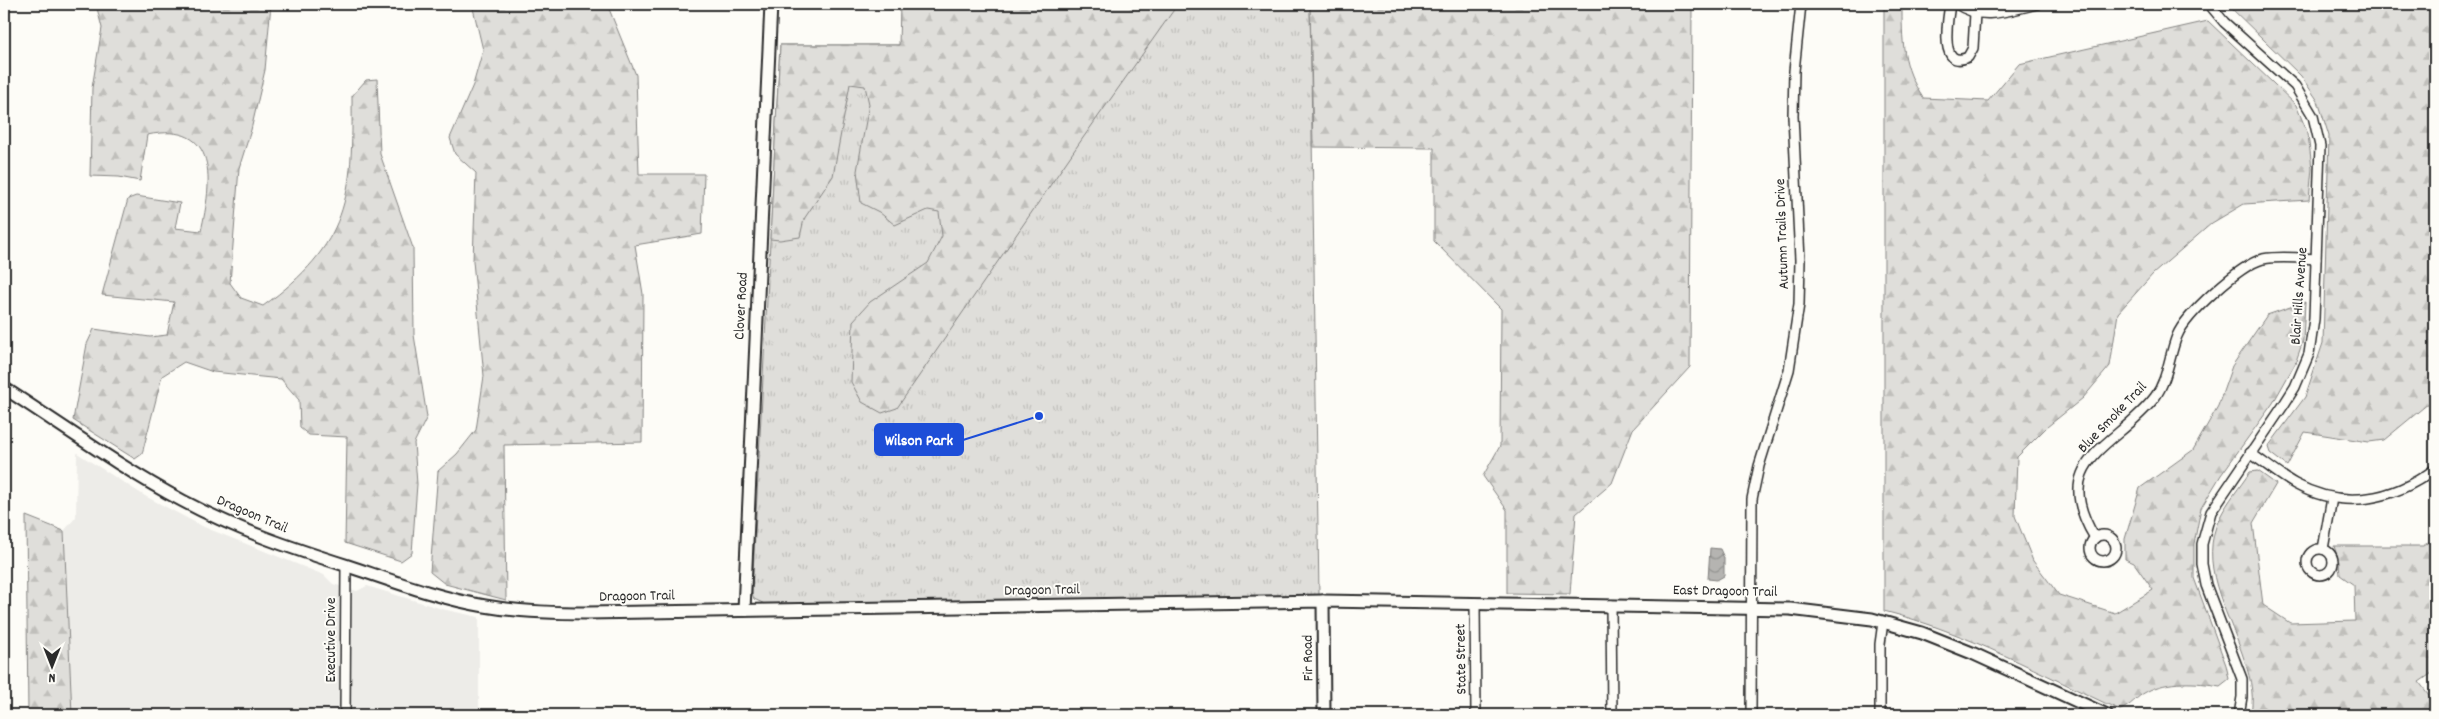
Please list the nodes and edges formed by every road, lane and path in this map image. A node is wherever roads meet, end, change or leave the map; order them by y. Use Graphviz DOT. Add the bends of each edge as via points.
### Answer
graph roads {
  1 [pos="771,4"];
  2 [pos="1801,4"];
  3 [pos="1950,4"];
  4 [pos="1957,4"];
  5 [pos="2037,4"];
  6 [pos="2209,4"];
  7 [pos="1974,13"];
  8 [pos="2316,259"];
  9 [pos="4,388"];
  10 [pos="2250,453"];
  11 [pos="2435,470"];
  12 [pos="2332,498"];
  13 [pos="2095,538"];
  14 [pos="2323,549"];
  15 [pos="346,565"];
  16 [pos="1323,601"];
  17 [pos="1475,603"];
  18 [pos="1611,605"];
  19 [pos="1751,607"];
  20 [pos="744,610"];
  21 [pos="1883,622"];
  22 [pos="345,715"];
  23 [pos="1324,715"];
  24 [pos="1476,715"];
  25 [pos="1612,715"];
  26 [pos="1750,715"];
  27 [pos="1880,715"];
  28 [pos="2107,715"];
  29 [pos="2239,715"];
  1 -- 20 [label="street, Clover Road"];
  2 -- 19 [label="street, Autumn Trails Drive" via="1793,116 1799,304 1788,370 1752,499"];
  3 -- 7 [label="street" via="1947,49 1958,60 1968,58 1973,51"];
  4 -- 7 [label="street"];
  5 -- 7 [label="street" via="1997,13"];
  6 -- 8 [label="street, Blair Hills Avenue" via="2224,22 2295,86 2313,116 2320,146"];
  8 -- 10 [label="street, Blair Hills Avenue" via="2309,354 2295,387"];
  8 -- 13 [label="street, Blue Smoke Trail" via="2264,259 2245,266 2182,326 2159,390 2146,407 2099,449 2082,474 2079,497 2086,523"];
  9 -- 15 [label="street, Dragoon Trail" via="182,501 256,534"];
  10 -- 12 [label="street" via="2294,483"];
  10 -- 29 [label="street, Blair Hills Avenue" via="2211,512 2202,544 2206,585 2242,679"];
  11 -- 12 [label="street" via="2391,494 2359,499"];
  12 -- 14 [label="street"];
  15 -- 20 [label="street, Dragoon Trail" via="446,597 504,609 587,613"];
  15 -- 22 [label="street, Executive Drive"];
  16 -- 17 [label="street, East Dragoon Trail"];
  16 -- 20 [label="street, Dragoon Trail"];
  16 -- 23 [label="street, Fir Road"];
  17 -- 18 [label="street, East Dragoon Trail"];
  17 -- 24 [label="street, State Street"];
  18 -- 19 [label="street, East Dragoon Trail"];
  18 -- 25 [label="street"];
  19 -- 21 [label="street, East Dragoon Trail" via="1821,611"];
  19 -- 26 [label="street, Autumn Trails Drive"];
  21 -- 27 [label="street"];
  21 -- 28 [label="street, East Dragoon Trail" via="1950,643"];
}
